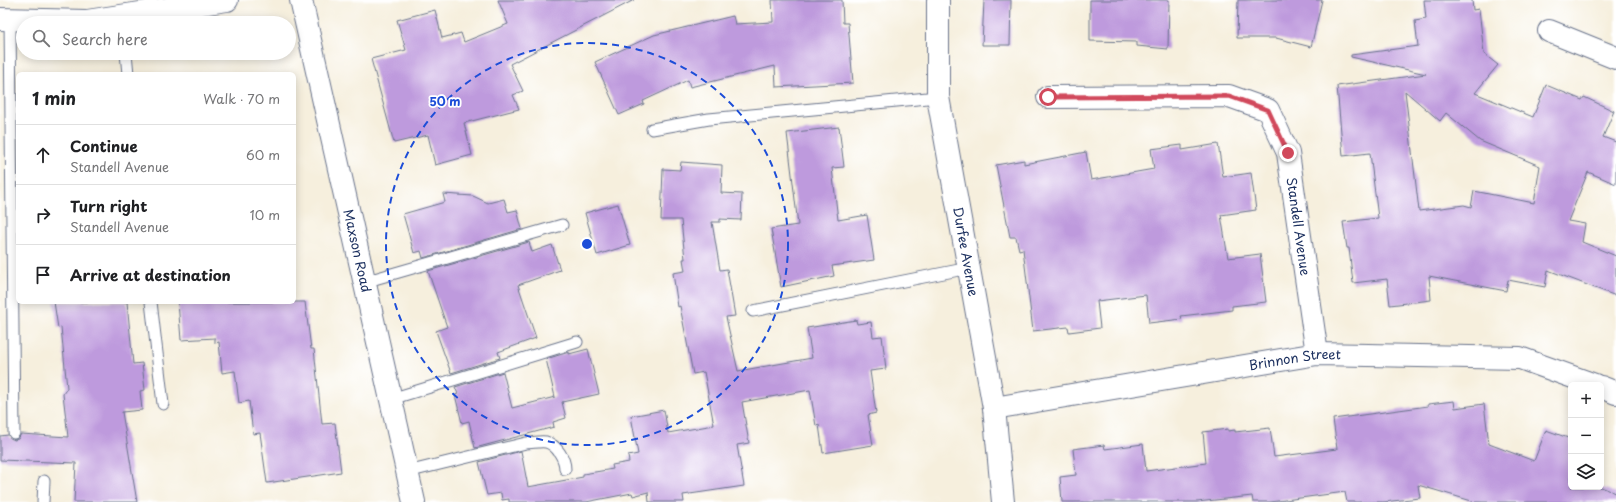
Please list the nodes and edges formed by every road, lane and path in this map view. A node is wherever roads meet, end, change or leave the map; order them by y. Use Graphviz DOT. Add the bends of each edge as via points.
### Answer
graph roads {
  1 [pos="227,0"];
  2 [pos="301,0"];
  3 [pos="938,0"];
  4 [pos="139,16"];
  5 [pos="5,19"];
  6 [pos="16,19"];
  7 [pos="1549,31"];
  8 [pos="1616,58"];
  9 [pos="127,60"];
  10 [pos="128,72"];
  11 [pos="938,97"];
  12 [pos="1048,97"];
  13 [pos="652,129"];
  14 [pos="562,225"];
  15 [pos="969,268"];
  16 [pos="364,282"];
  17 [pos="151,304"];
  18 [pos="753,311"];
  19 [pos="577,342"];
  20 [pos="1317,354"];
  21 [pos="1587,382"];
  22 [pos="1604,388"];
  23 [pos="1616,392"];
  24 [pos="391,398"];
  25 [pos="163,404"];
  26 [pos="994,408"];
  27 [pos="14,433"];
  28 [pos="564,469"];
  29 [pos="407,472"];
  30 [pos="44,481"];
  31 [pos="43,502"];
  32 [pos="414,502"];
  33 [pos="1003,502"];
  1 -- 4 [label="street"];
  2 -- 16 [label="street, Maxson Road"];
  3 -- 11 [label="street, Durfee Avenue"];
  5 -- 6 [label="street"];
  5 -- 27 [label="lane"];
  7 -- 8 [label="street"];
  9 -- 10 [label="lane"];
  11 -- 13 [label="lane" via="709,119"];
  11 -- 15 [label="street, Durfee Avenue"];
  12 -- 20 [label="street, Standell Avenue" via="1229,96 1268,110 1288,153"];
  14 -- 16 [label="lane"];
  15 -- 18 [label="lane"];
  15 -- 26 [label="street, Durfee Avenue"];
  16 -- 24 [label="street, Maxson Road"];
  17 -- 25 [label="lane"];
  19 -- 24 [label="lane"];
  20 -- 21 [label="street, Brinnon Street" via="1520,358"];
  20 -- 26 [label="street, Brinnon Street"];
  22 -- 23 [label="street"];
  24 -- 29 [label="street, Maxson Road"];
  26 -- 33 [label="street, Durfee Avenue"];
  28 -- 29 [label="lane" via="564,461 556,449 546,442 539,442"];
  29 -- 32 [label="street, Maxson Road"];
  30 -- 31 [label="lane"];
}
